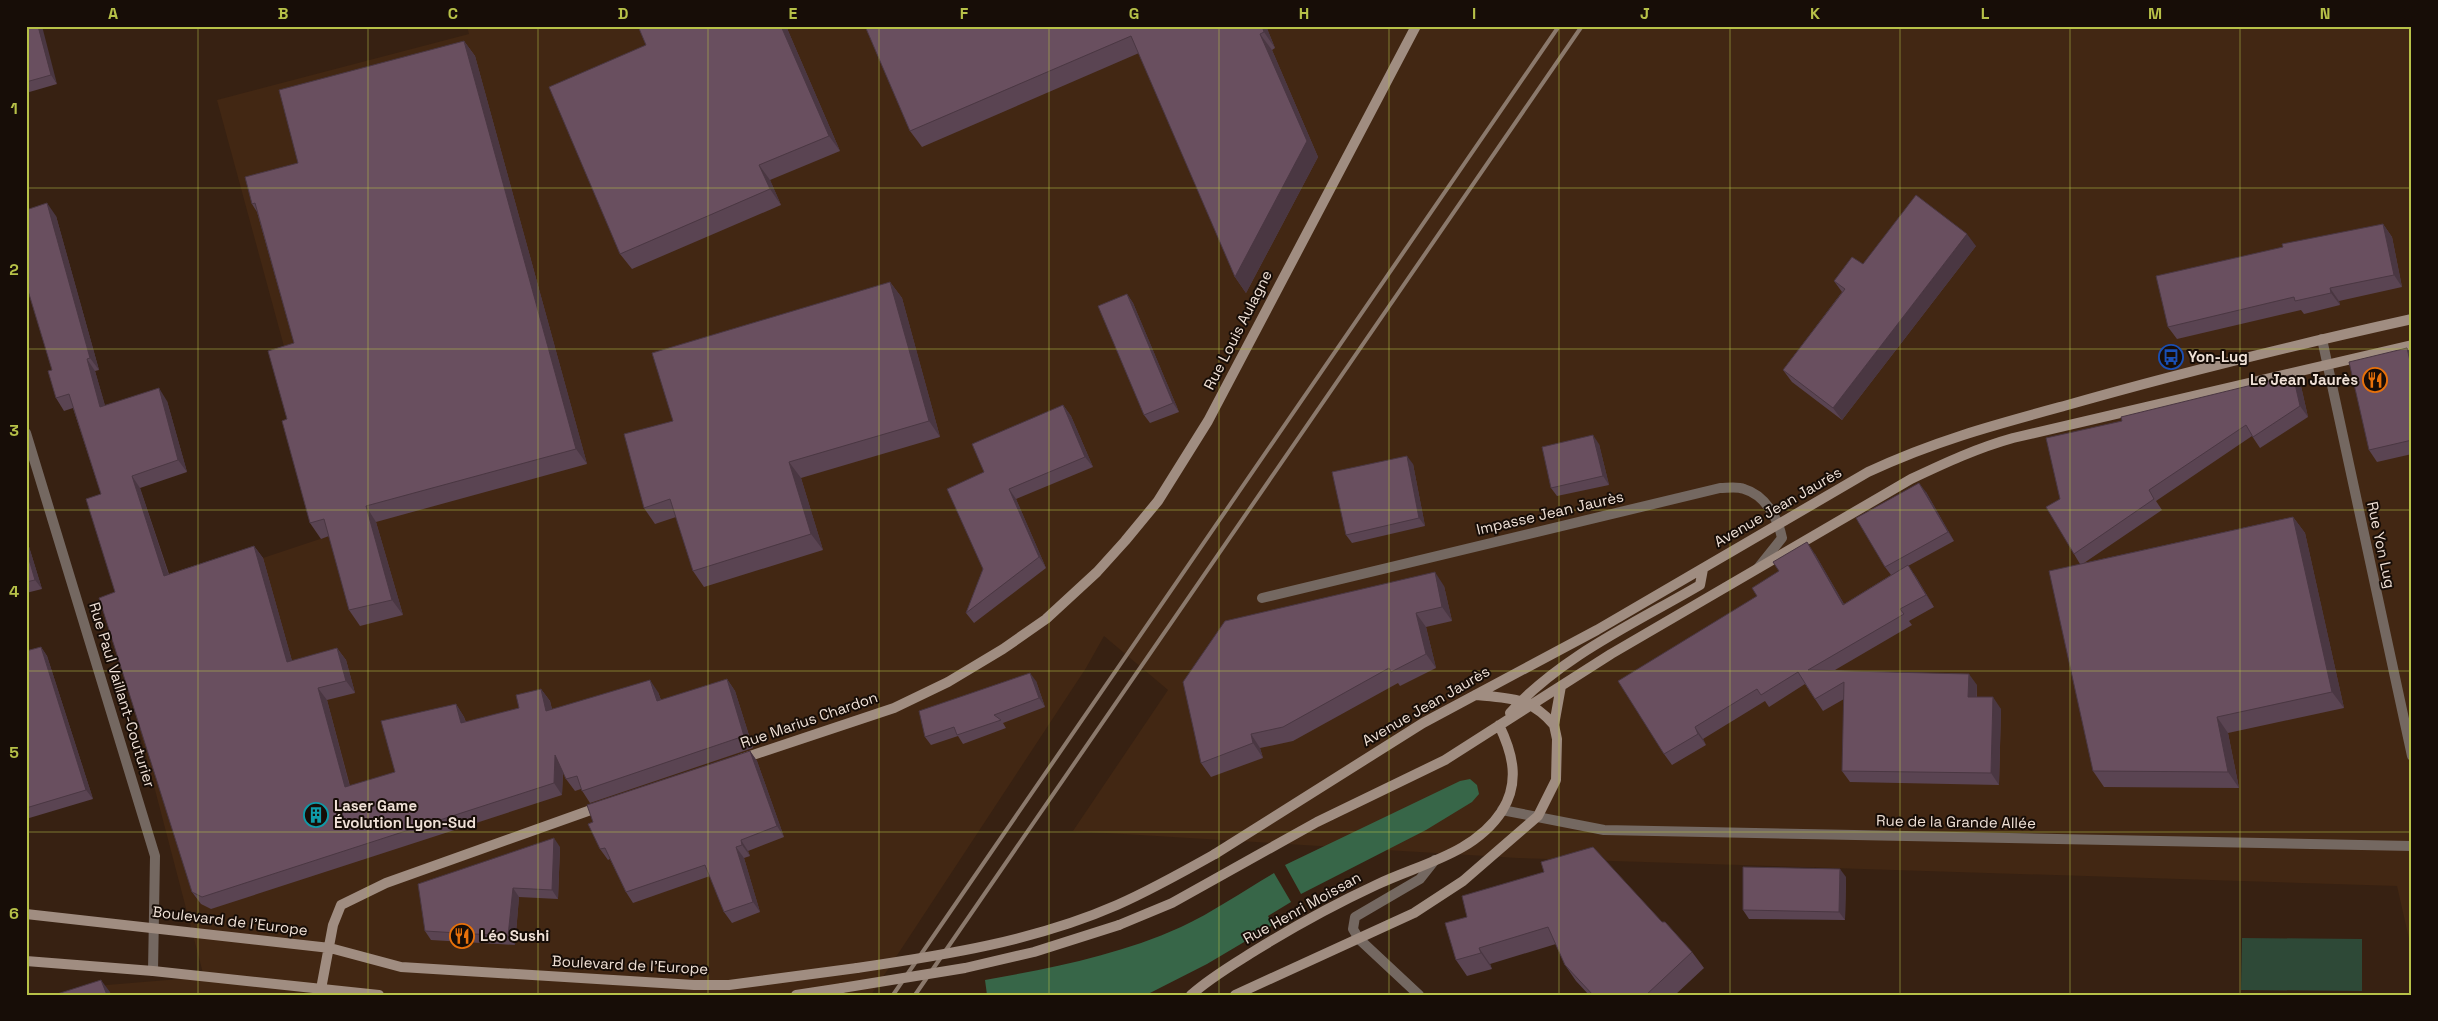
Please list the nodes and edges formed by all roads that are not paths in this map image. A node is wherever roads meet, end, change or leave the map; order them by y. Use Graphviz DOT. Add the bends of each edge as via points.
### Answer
graph roads {
  1 [pos="1416,26"];
  2 [pos="2412,319"];
  3 [pos="2322,339"];
  4 [pos="2412,345"];
  5 [pos="2327,365"];
  6 [pos="26,433"];
  7 [pos="1779,524"];
  8 [pos="1703,568"];
  9 [pos="1757,568"];
  10 [pos="1262,598"];
  11 [pos="1046,620"];
  12 [pos="1561,686"];
  13 [pos="1474,695"];
  14 [pos="1526,702"];
  15 [pos="1499,726"];
  16 [pos="1554,726"];
  17 [pos="2412,756"];
  18 [pos="727,764"];
  19 [pos="608,804"];
  20 [pos="1502,810"];
  21 [pos="1538,816"];
  22 [pos="2412,846"];
  23 [pos="1215,854"];
  24 [pos="1435,860"];
  25 [pos="26,914"];
  26 [pos="154,927"];
  27 [pos="1359,939"];
  28 [pos="330,948"];
  29 [pos="26,961"];
  30 [pos="153,971"];
  31 [pos="321,989"];
  32 [pos="379,995"];
  33 [pos="796,995"];
  34 [pos="1191,995"];
  35 [pos="1234,995"];
  36 [pos="1419,995"];
  1 -- 11 [label="main road, Rue Louis Aulagne" via="1185,460 1158,501 1125,541"];
  2 -- 3 [label="main road, Avenue Jean Jaurès"];
  3 -- 5 [label="street, Rue Yon Lug"];
  3 -- 7 [label="main road, Avenue Jean Jaurès" via="2175,375 1941,440 1868,472"];
  4 -- 5 [label="main road"];
  5 -- 9 [label="main road" via="1983,447 1911,479"];
  5 -- 17 [label="street, Rue Yon Lug"];
  6 -- 26 [label="street, Rue Paul Vaillant-Couturier" via="155,856"];
  7 -- 8 [label="main road, Avenue Jean Jaurès"];
  7 -- 9 [label="street" via="1782,538"];
  7 -- 10 [label="street, Impasse Jean Jaurès" via="1761,498 1744,488 1720,488"];
  8 -- 13 [label="main road, Avenue Jean Jaurès" via="1597,630"];
  8 -- 14 [label="main road" via="1700,585 1540,683"];
  9 -- 12 [label="main road"];
  11 -- 18 [label="main road, Rue Marius Chardon" via="980,664 928,693 894,708"];
  12 -- 14 [label="main road"];
  12 -- 16 [label="main road"];
  13 -- 14 [label="main road"];
  13 -- 23 [label="main road, Avenue Jean Jaurès" via="1375,752"];
  14 -- 15 [label="main road"];
  14 -- 16 [label="main road" via="1543,712"];
  15 -- 20 [label="main road, Rue Henri Moissan" via="1509,745 1514,779"];
  15 -- 33 [label="main road, bridge" via="1445,760 1317,822 1172,903 1119,925 1034,952 965,968"];
  16 -- 21 [label="main road" via="1557,739 1556,780"];
  19 -- 28 [label="main road" via="386,883 341,905 333,925"];
  20 -- 21 [label="street, Rue de la Grande Allée"];
  20 -- 24 [label="main road, Rue Henri Moissan" via="1486,830 1462,848"];
  21 -- 22 [label="street, Rue de la Grande Allée" via="1604,830"];
  21 -- 27 [label="main road" via="1463,881 1414,913"];
  23 -- 28 [label="main road, Boulevard de l'Europe, bridge" via="1116,906 996,943 858,968 729,985 401,968"];
  24 -- 27 [label="street, Rue Henri Moissan" via="1420,879 1355,918 1353,929"];
  24 -- 34 [label="main road, Rue Henri Moissan" via="1377,884 1292,928 1207,980"];
  25 -- 26 [label="main road, Boulevard de l'Europe"];
  26 -- 28 [label="main road, Boulevard de l'Europe"];
  26 -- 30 [label="street, Rue Paul Vaillant-Couturier"];
  27 -- 35 [label="main road"];
  27 -- 36 [label="street"];
  28 -- 31 [label="main road"];
  29 -- 30 [label="main road"];
  30 -- 31 [label="main road"];
  31 -- 32 [label="main road"];
}
